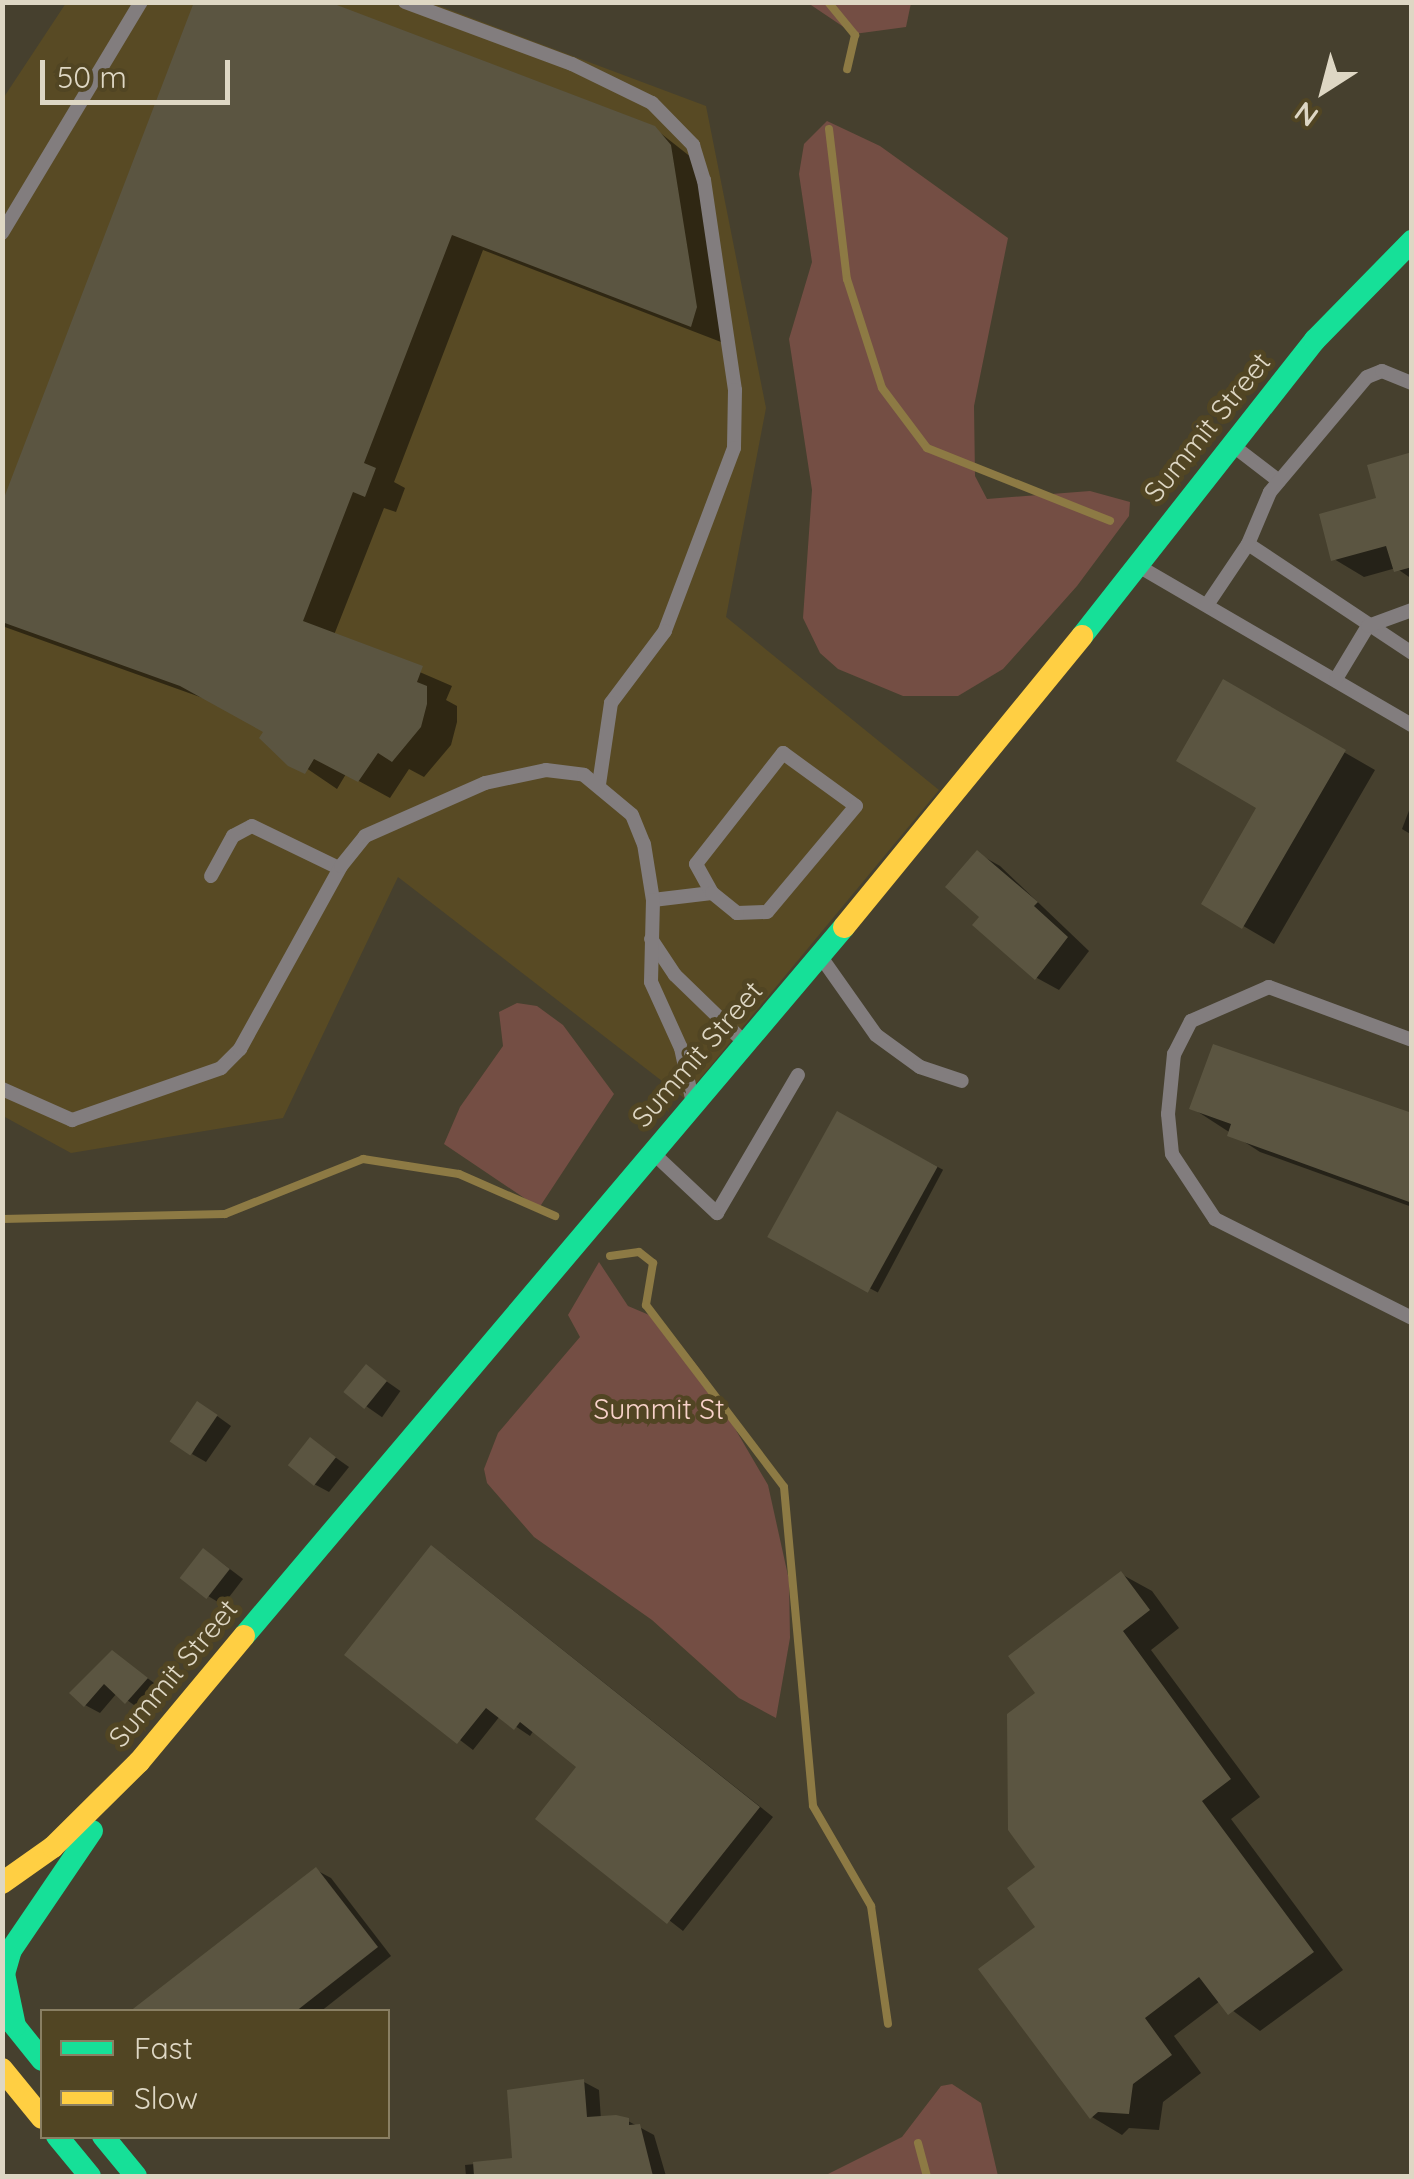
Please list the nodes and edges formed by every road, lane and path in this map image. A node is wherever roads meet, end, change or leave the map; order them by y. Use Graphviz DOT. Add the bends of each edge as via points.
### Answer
graph roads {
  1 [pos="142,2"];
  2 [pos="405,2"];
  3 [pos="2,233"];
  4 [pos="1412,241"];
  5 [pos="1412,383"];
  6 [pos="1231,444"];
  7 [pos="1279,482"];
  8 [pos="1248,544"];
  9 [pos="1137,564"];
  10 [pos="1207,604"];
  11 [pos="1412,610"];
  12 [pos="1368,626"];
  13 [pos="1412,653"];
  14 [pos="1336,678"];
  15 [pos="1412,725"];
  16 [pos="599,784"];
  17 [pos="340,868"];
  18 [pos="211,876"];
  19 [pos="712,893"];
  20 [pos="653,900"];
  21 [pos="650,938"];
  22 [pos="821,957"];
  23 [pos="1412,1040"];
  24 [pos="746,1044"];
  25 [pos="798,1075"];
  26 [pos="962,1081"];
  27 [pos="2,1089"];
  28 [pos="694,1105"];
  29 [pos="652,1152"];
  30 [pos="1412,1318"];
  31 [pos="139,1762"];
  32 [pos="2,1883"];
  33 [pos="9,2018"];
  34 [pos="40,2057"];
  35 [pos="2,2069"];
  36 [pos="40,2116"];
  37 [pos="59,2139"];
  38 [pos="105,2139"];
  39 [pos="90,2176"];
  40 [pos="136,2176"];
  1 -- 3 [label="lane"];
  2 -- 16 [label="lane" via="572,64 652,103 693,144 704,180 735,390 734,448 666,631 611,704"];
  4 -- 6 [label="main road, Summit Street" via="1316,340"];
  5 -- 7 [label="lane" via="1382,371 1367,377"];
  6 -- 7 [label="lane"];
  6 -- 9 [label="main road, Summit Street"];
  7 -- 8 [label="lane"];
  8 -- 10 [label="lane"];
  8 -- 12 [label="lane"];
  9 -- 10 [label="lane"];
  9 -- 22 [label="main road, Summit Street"];
  10 -- 14 [label="lane"];
  11 -- 12 [label="lane"];
  12 -- 13 [label="lane"];
  12 -- 14 [label="lane"];
  14 -- 15 [label="lane"];
  16 -- 17 [label="lane" via="546,770 485,783 388,822 365,836"];
  16 -- 20 [label="lane" via="632,815"];
  17 -- 18 [label="lane" via="252,826 232,836"];
  17 -- 27 [label="lane" via="240,1048 221,1068 72,1120"];
  19 -- 19 [label="lane" via="737,913 767,912 856,806 783,753 696,864"];
  19 -- 20 [label="lane"];
  20 -- 21 [label="lane"];
  21 -- 24 [label="lane" via="675,975"];
  21 -- 28 [label="lane" via="651,982 681,1048"];
  22 -- 24 [label="main road, Summit Street"];
  22 -- 26 [label="lane" via="876,1035 920,1067"];
  23 -- 30 [label="lane" via="1269,988 1191,1021 1174,1054 1168,1114 1172,1154 1215,1218"];
  24 -- 28 [label="main road, Summit Street"];
  25 -- 29 [label="lane" via="717,1213"];
  28 -- 29 [label="main road, Summit Street"];
  29 -- 31 [label="main road, Summit Street"];
  31 -- 32 [label="main road, Summit Street" via="53,1848"];
  31 -- 33 [label="main road" via="12,1950 4,1974"];
  33 -- 34 [label="main road"];
  35 -- 36 [label="main road"];
  37 -- 39 [label="main road"];
  38 -- 40 [label="main road"];
}
